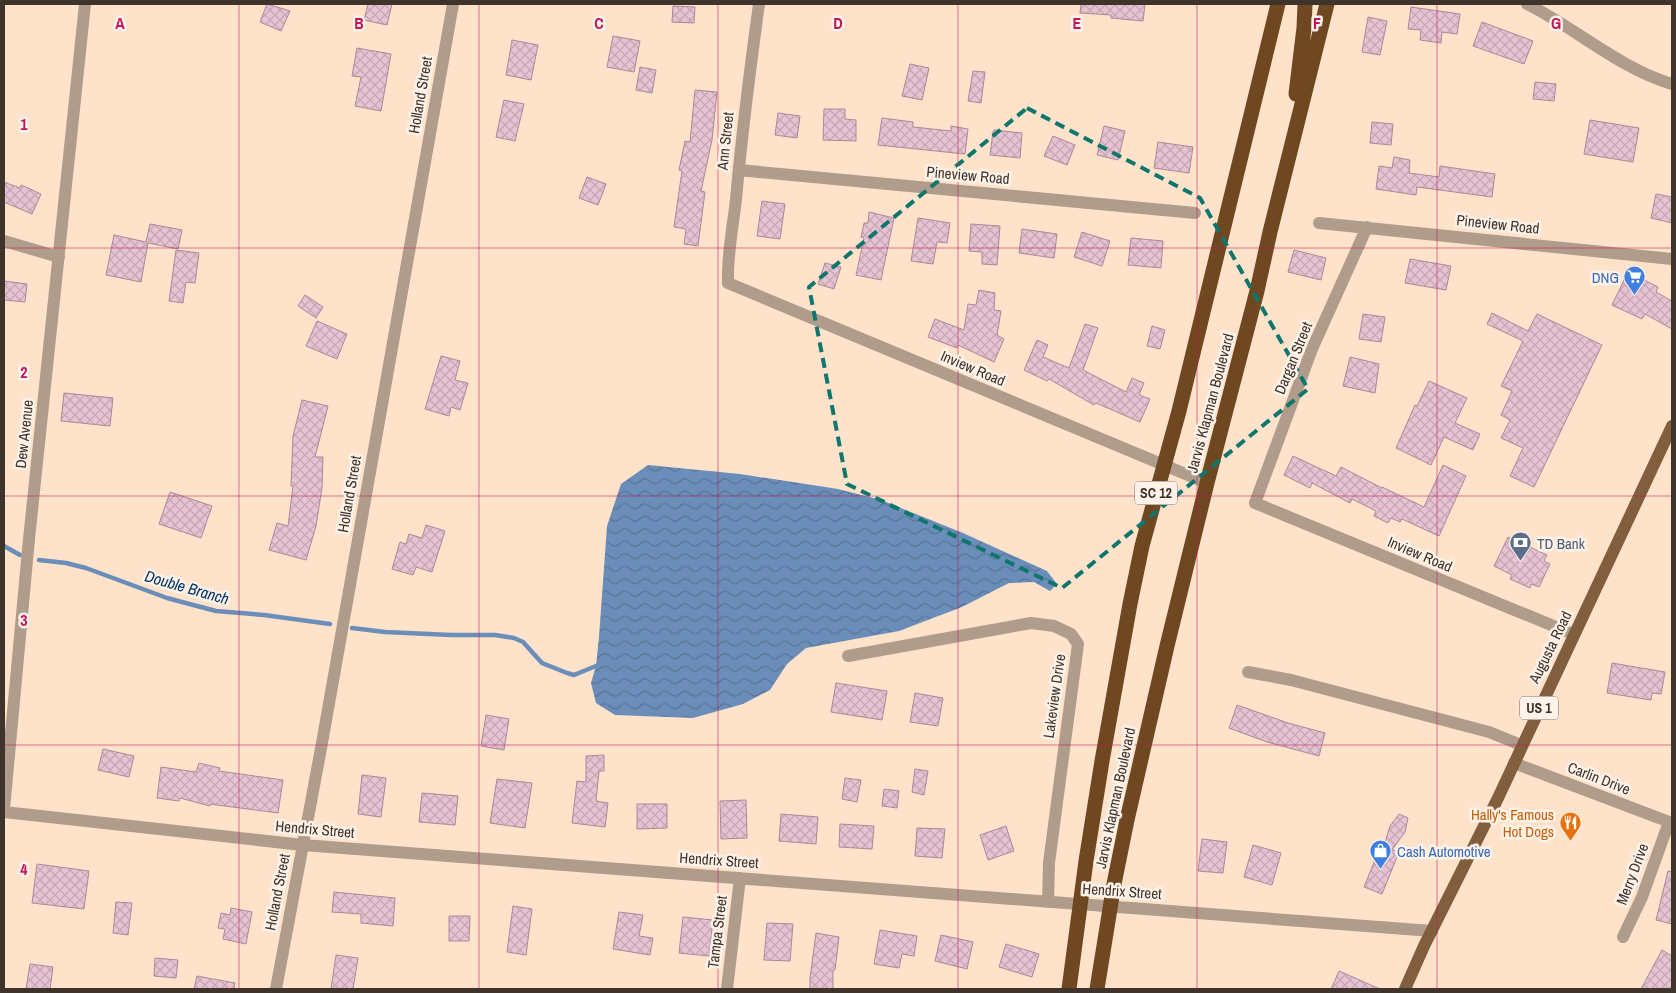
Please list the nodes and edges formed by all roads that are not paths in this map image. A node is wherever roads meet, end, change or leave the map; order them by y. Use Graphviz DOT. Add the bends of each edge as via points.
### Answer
graph roads {
  1 [pos="85,4"];
  2 [pos="453,4"];
  3 [pos="759,4"];
  4 [pos="1278,4"];
  5 [pos="1305,4"];
  6 [pos="1327,4"];
  7 [pos="1527,4"];
  8 [pos="1672,84"];
  9 [pos="1288,158"];
  10 [pos="738,170"];
  11 [pos="1195,212"];
  12 [pos="1320,222"];
  13 [pos="1367,227"];
  14 [pos="4,241"];
  15 [pos="59,257"];
  16 [pos="1672,259"];
  17 [pos="728,283"];
  18 [pos="1672,426"];
  19 [pos="1165,465"];
  20 [pos="1207,483"];
  21 [pos="1255,503"];
  22 [pos="1573,634"];
  23 [pos="848,656"];
  24 [pos="1248,672"];
  25 [pos="1521,745"];
  26 [pos="1514,762"];
  27 [pos="4,810"];
  28 [pos="1671,823"];
  29 [pos="303,845"];
  30 [pos="740,878"];
  31 [pos="1048,902"];
  32 [pos="1080,904"];
  33 [pos="1111,906"];
  34 [pos="1432,931"];
  35 [pos="1623,937"];
  36 [pos="276,989"];
  37 [pos="727,989"];
  38 [pos="1068,989"];
  39 [pos="1097,989"];
  40 [pos="1405,989"];
  1 -- 15 [label="street, Dew Avenue"];
  2 -- 29 [label="street, Holland Street"];
  3 -- 10 [label="street, Ann Street"];
  4 -- 19 [label="highway, Jarvis Klapman Boulevard / SC 12"];
  5 -- 9 [label="highway"];
  6 -- 9 [label="highway, Jarvis Klapman Boulevard"];
  7 -- 8 [label="street" via="1648,76"];
  9 -- 20 [label="highway, Jarvis Klapman Boulevard"];
  10 -- 11 [label="street, Pineview Road"];
  10 -- 17 [label="street, Ann Street"];
  12 -- 13 [label="street, Pineview Road"];
  13 -- 16 [label="street, Pineview Road"];
  13 -- 21 [label="street, Dargan Street" via="1312,349"];
  14 -- 15 [label="street"];
  15 -- 27 [label="street, Dew Avenue"];
  17 -- 19 [label="street, Inview Road"];
  18 -- 22 [label="main road, Augusta Road / US 1"];
  19 -- 20 [label="street, Inview Road"];
  19 -- 32 [label="highway, Jarvis Klapman Boulevard / SC 12" via="1142,546 1130,604"];
  20 -- 33 [label="highway, Jarvis Klapman Boulevard" via="1134,791"];
  21 -- 22 [label="street, Inview Road"];
  22 -- 25 [label="main road, Augusta Road / US 1"];
  23 -- 31 [label="street, Lakeview Drive" via="1032,623 1054,626 1071,634 1078,644 1049,863"];
  24 -- 25 [label="street" via="1291,680 1481,730"];
  25 -- 26 [label="main road, Augusta Road / US 1"];
  26 -- 28 [label="street, Carlin Drive"];
  26 -- 34 [label="main road, Augusta Road / US 1"];
  27 -- 29 [label="street, Hendrix Street"];
  28 -- 35 [label="street, Merry Drive"];
  29 -- 30 [label="street, Hendrix Street"];
  29 -- 36 [label="street, Holland Street"];
  30 -- 31 [label="street, Hendrix Street"];
  30 -- 37 [label="street, Tampa Street"];
  31 -- 32 [label="street, Hendrix Street"];
  32 -- 33 [label="street, Hendrix Street"];
  32 -- 38 [label="highway, Jarvis Klapman Boulevard / SC 12"];
  33 -- 34 [label="street, Hendrix Street"];
  33 -- 39 [label="highway, Jarvis Klapman Boulevard"];
  34 -- 40 [label="main road, Augusta Road / US 1"];
}
